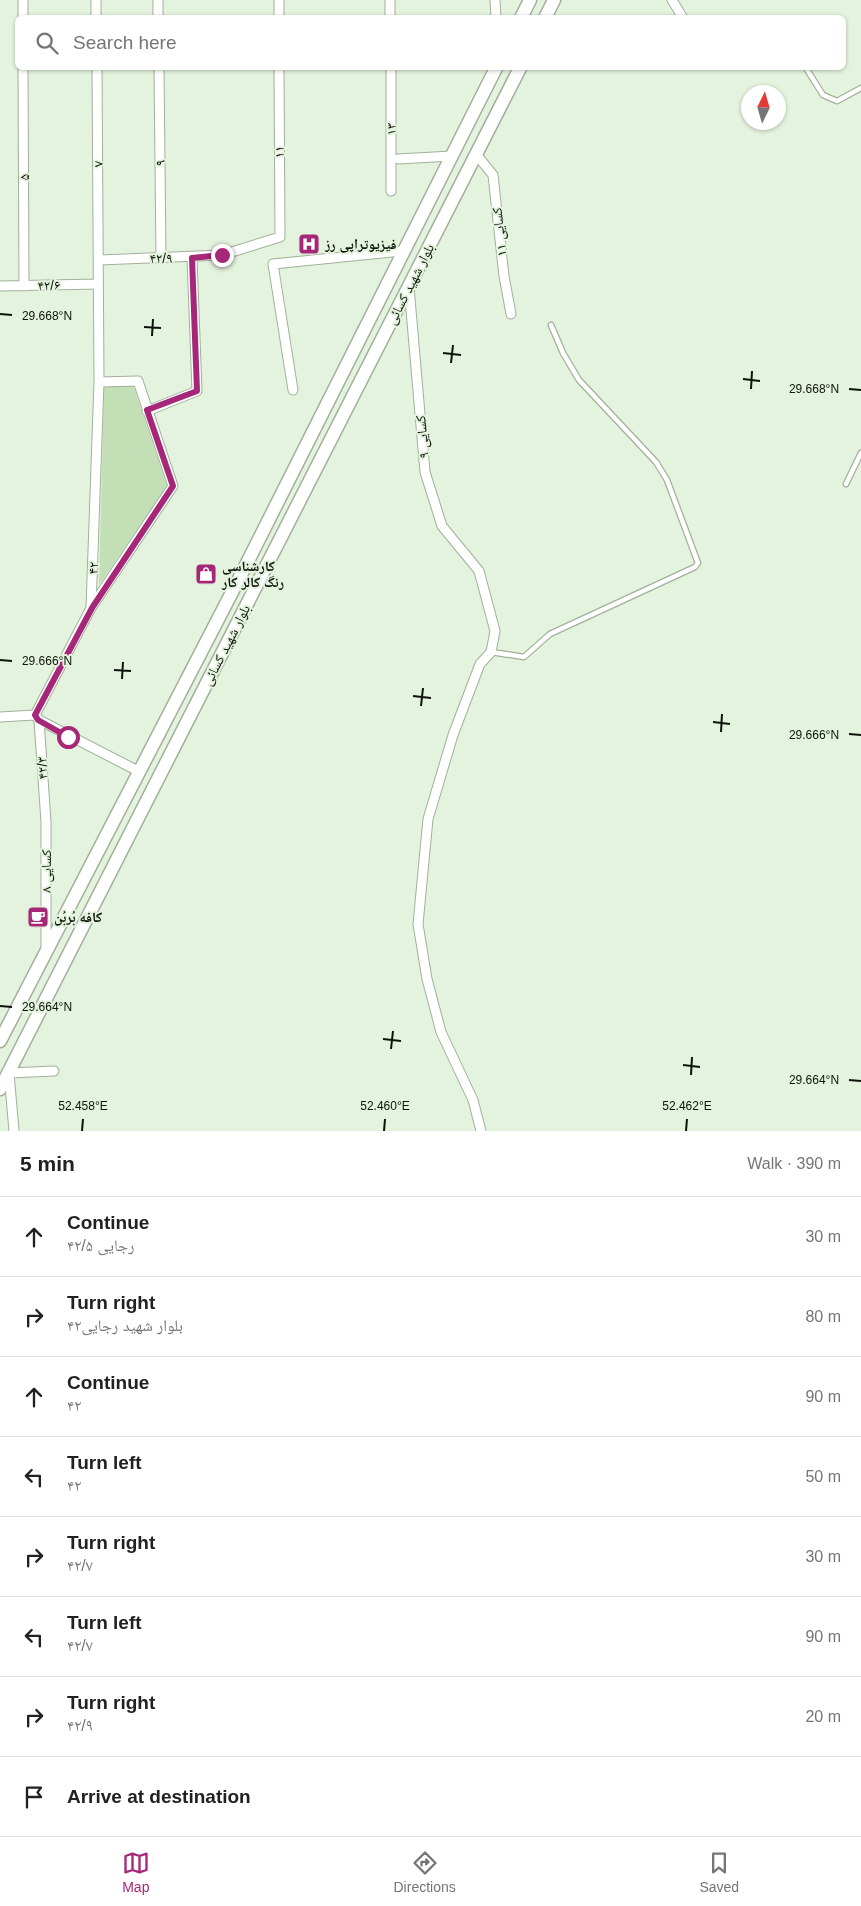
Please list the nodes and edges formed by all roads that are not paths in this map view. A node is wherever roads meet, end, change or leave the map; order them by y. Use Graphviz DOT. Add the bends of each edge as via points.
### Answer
graph roads {
  1 [pos="23,0"];
  2 [pos="96,0"];
  3 [pos="158,0"];
  4 [pos="279,0"];
  5 [pos="390,0"];
  6 [pos="495,0"];
  7 [pos="530,0"];
  8 [pos="554,0"];
  9 [pos="672,0"];
  10 [pos="23,15"];
  11 [pos="96,15"];
  12 [pos="158,15"];
  13 [pos="279,15"];
  14 [pos="390,15"];
  15 [pos="496,15"];
  16 [pos="522,15"];
  17 [pos="546,15"];
  18 [pos="681,15"];
  19 [pos="24,70"];
  20 [pos="97,70"];
  21 [pos="159,70"];
  22 [pos="279,70"];
  23 [pos="391,70"];
  24 [pos="495,70"];
  25 [pos="519,70"];
  26 [pos="807,70"];
  27 [pos="861,88"];
  28 [pos="476,154"];
  29 [pos="452,156"];
  30 [pos="398,159"];
  31 [pos="391,191"];
  32 [pos="280,237"];
  33 [pos="402,251"];
  34 [pos="161,258"];
  35 [pos="192,258"];
  36 [pos="100,260"];
  37 [pos="98,284"];
  38 [pos="0,286"];
  39 [pos="24,286"];
  40 [pos="409,287"];
  41 [pos="511,314"];
  42 [pos="551,325"];
  43 [pos="99,382"];
  44 [pos="293,390"];
  45 [pos="147,410"];
  46 [pos="861,453"];
  47 [pos="846,484"];
  48 [pos="244,569"];
  49 [pos="260,577"];
  50 [pos="92,608"];
  51 [pos="491,652"];
  52 [pos="0,717"];
  53 [pos="37,718"];
  54 [pos="138,771"];
  55 [pos="46,822"];
  56 [pos="46,950"];
  57 [pos="0,1041"];
  58 [pos="54,1071"];
  59 [pos="9,1073"];
  60 [pos="0,1089"];
  61 [pos="14,1131"];
  62 [pos="481,1131"];
  1 -- 10 [label="street"];
  2 -- 11 [label="street"];
  3 -- 12 [label="street"];
  4 -- 13 [label="street"];
  5 -- 14 [label="street"];
  6 -- 15 [label="street"];
  7 -- 16 [label="main road"];
  8 -- 17 [label="main road"];
  9 -- 18 [label="street"];
  19 -- 39 [label="street, ۵"];
  20 -- 36 [label="street, ۷"];
  21 -- 34 [label="street, ۹"];
  22 -- 32 [label="street, ۱۱"];
  23 -- 31 [label="street, ۱۳"];
  24 -- 29 [label="main road, بلوار شهید کسائی"];
  25 -- 28 [label="main road, بلوار شهید کسائی"];
  26 -- 27 [label="lane" via="823,94 836,101"];
  28 -- 40 [label="main road, بلوار شهید کسائی"];
  28 -- 41 [label="street, ۱۱ کسایی" via="493,175"];
  29 -- 30 [label="street"];
  29 -- 33 [label="main road, بلوار شهید کسائی"];
  32 -- 35 [label="street, ۴۲/۹" via="222,255"];
  33 -- 44 [label="street" via="273,264"];
  33 -- 48 [label="main road, بلوار شهید کسائی"];
  34 -- 35 [label="street, ۴۲/۹"];
  34 -- 36 [label="street, ۴۲/۹"];
  35 -- 45 [label="street" via="197,391"];
  36 -- 37 [label="street, ۴۲"];
  37 -- 39 [label="street, ۴۲/۶"];
  37 -- 43 [label="street, ۴۲"];
  38 -- 39 [label="street, ۴۲/۶"];
  40 -- 49 [label="main road, بلوار شهید کسائی"];
  40 -- 51 [label="street, ۹ کسایی" via="425,472 442,526 479,571 495,631"];
  42 -- 51 [label="lane" via="579,380 656,462 667,480 698,563 550,634 524,657"];
  43 -- 45 [label="street, ۴۲" via="138,381"];
  43 -- 50 [label="street, ۴۲"];
  45 -- 50 [label="street, ۴۲" via="173,486"];
  46 -- 47 [label="lane"];
  48 -- 49 [label="main road"];
  48 -- 54 [label="main road, بلوار شهید کسائی"];
  49 -- 59 [label="main road, بلوار شهید کسائی"];
  50 -- 53 [label="street"];
  51 -- 62 [label="street" via="480,664 453,735 428,819 418,924 427,979 441,1032 473,1100"];
  52 -- 53 [label="street"];
  53 -- 54 [label="street"];
  53 -- 55 [label="street, ۴۲/۳"];
  54 -- 56 [label="main road, بلوار شهید کسائی"];
  55 -- 56 [label="street, ۸ کسایی"];
  56 -- 57 [label="main road, بلوار شهید کسائی"];
  58 -- 59 [label="street"];
  59 -- 60 [label="main road, بلوار شهید کسائی"];
  59 -- 61 [label="street"];
}
